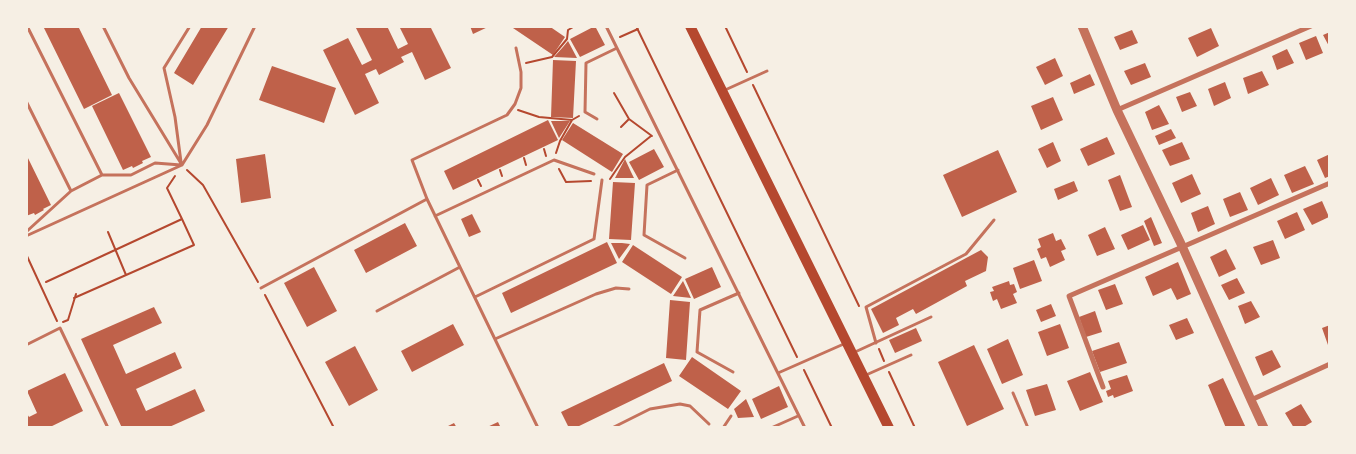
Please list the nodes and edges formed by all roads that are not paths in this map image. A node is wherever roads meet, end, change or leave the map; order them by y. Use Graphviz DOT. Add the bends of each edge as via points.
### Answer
graph roads {
  1 [pos="27,26"];
  2 [pos="103,26"];
  3 [pos="190,26"];
  4 [pos="256,26"];
  5 [pos="606,26"];
  6 [pos="690,26"];
  7 [pos="1082,26"];
  8 [pos="1311,26"];
  9 [pos="516,48"];
  10 [pos="617,48"];
  11 [pos="766,71"];
  12 [pos="722,92"];
  13 [pos="26,101"];
  14 [pos="1117,110"];
  15 [pos="598,119"];
  16 [pos="182,165"];
  17 [pos="678,170"];
  18 [pos="594,174"];
  19 [pos="102,175"];
  20 [pos="602,180"];
  21 [pos="1330,183"];
  22 [pos="71,191"];
  23 [pos="427,199"];
  24 [pos="435,216"];
  25 [pos="994,220"];
  26 [pos="26,234"];
  27 [pos="1182,246"];
  28 [pos="685,258"];
  29 [pos="460,267"];
  30 [pos="261,288"];
  31 [pos="629,289"];
  32 [pos="739,293"];
  33 [pos="475,298"];
  34 [pos="377,311"];
  35 [pos="931,317"];
  36 [pos="495,339"];
  37 [pos="847,343"];
  38 [pos="876,343"];
  39 [pos="26,346"];
  40 [pos="852,354"];
  41 [pos="911,355"];
  42 [pos="1330,364"];
  43 [pos="732,372"];
  44 [pos="778,373"];
  45 [pos="863,376"];
  46 [pos="1103,387"];
  47 [pos="1013,393"];
  48 [pos="1251,400"];
  49 [pos="731,416"];
  50 [pos="798,416"];
  51 [pos="710,424"];
  52 [pos="108,428"];
  53 [pos="538,428"];
  54 [pos="612,428"];
  55 [pos="723,428"];
  56 [pos="771,428"];
  57 [pos="805,428"];
  58 [pos="889,428"];
  59 [pos="1028,428"];
  60 [pos="1264,428"];
  1 -- 19 [label="lane"];
  2 -- 16 [label="lane" via="129,78"];
  3 -- 16 [label="lane" via="164,68"];
  4 -- 16 [label="lane" via="207,125"];
  5 -- 10 [label="lane"];
  6 -- 12 [label="main road"];
  7 -- 14 [label="street"];
  8 -- 14 [label="street"];
  9 -- 23 [label="lane" via="521,88 507,115 412,160"];
  10 -- 15 [label="lane" via="586,63 585,112"];
  10 -- 17 [label="lane"];
  11 -- 12 [label="lane"];
  12 -- 37 [label="main road"];
  13 -- 22 [label="lane"];
  14 -- 27 [label="street"];
  16 -- 19 [label="lane" via="155,163 131,175"];
  16 -- 26 [label="lane"];
  17 -- 28 [label="lane" via="647,185 644,235"];
  17 -- 32 [label="lane"];
  18 -- 24 [label="lane" via="554,160"];
  19 -- 22 [label="lane"];
  20 -- 33 [label="lane" via="594,239"];
  21 -- 27 [label="street"];
  22 -- 26 [label="lane"];
  23 -- 24 [label="lane"];
  23 -- 30 [label="lane"];
  24 -- 29 [label="lane"];
  25 -- 38 [label="lane" via="966,254 866,307"];
  27 -- 46 [label="street" via="1069,296"];
  27 -- 48 [label="street"];
  29 -- 33 [label="lane"];
  29 -- 34 [label="lane"];
  31 -- 36 [label="lane" via="616,288 596,294"];
  32 -- 43 [label="lane" via="700,310 696,352"];
  32 -- 44 [label="lane"];
  33 -- 36 [label="lane"];
  35 -- 38 [label="lane"];
  36 -- 53 [label="lane"];
  37 -- 40 [label="main road"];
  37 -- 44 [label="lane"];
  38 -- 40 [label="lane"];
  39 -- 52 [label="lane" via="60,328"];
  40 -- 45 [label="main road"];
  41 -- 45 [label="lane"];
  42 -- 48 [label="street"];
  44 -- 50 [label="lane"];
  45 -- 58 [label="main road"];
  47 -- 59 [label="lane"];
  48 -- 60 [label="street"];
  49 -- 55 [label="lane"];
  50 -- 56 [label="lane"];
  50 -- 57 [label="lane"];
  51 -- 54 [label="lane" via="690,406 680,404 650,409"];
}
